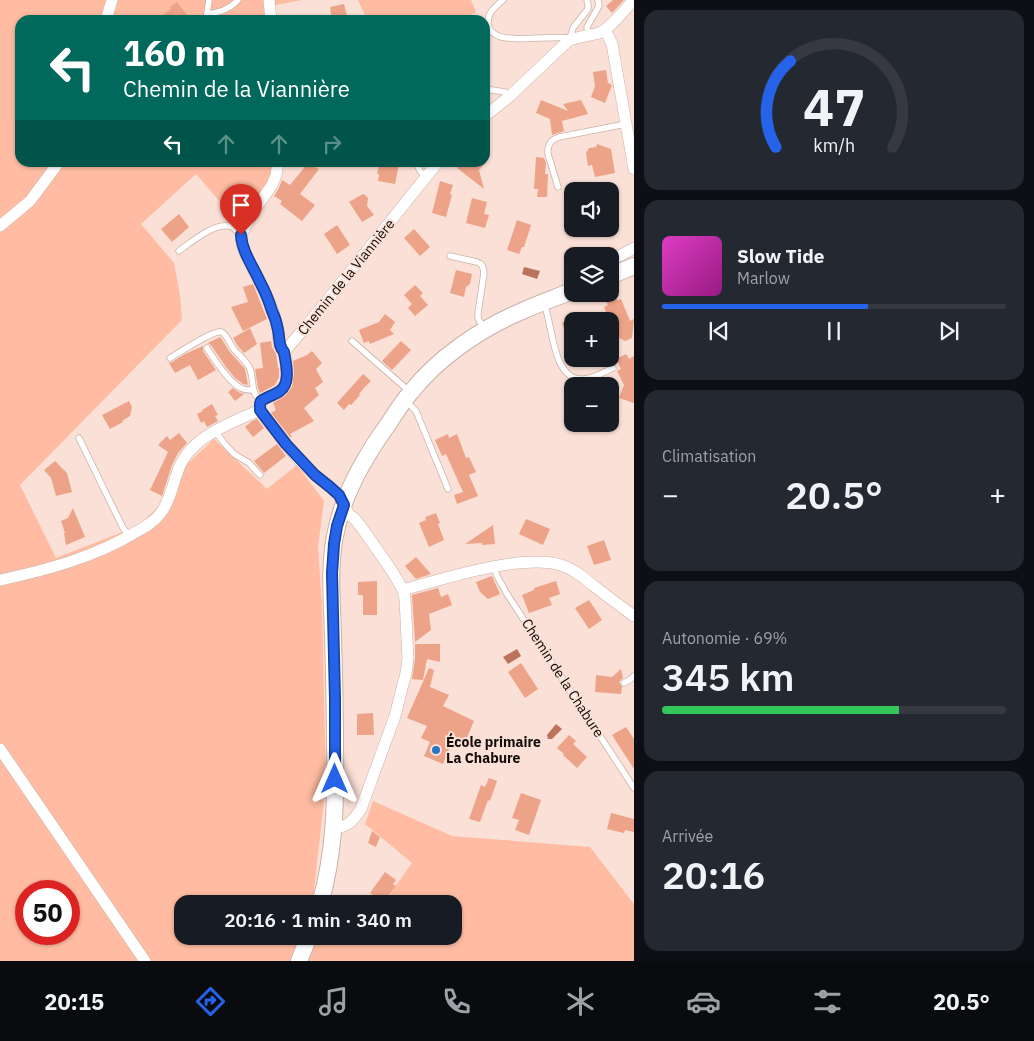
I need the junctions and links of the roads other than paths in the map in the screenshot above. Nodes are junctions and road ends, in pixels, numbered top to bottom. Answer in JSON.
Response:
{"nodes":[{"id":1,"x":112,"y":0,"type":"edge"},
{"id":2,"x":209,"y":0,"type":"edge"},
{"id":3,"x":238,"y":0,"type":"edge"},
{"id":4,"x":269,"y":0,"type":"edge"},
{"id":5,"x":503,"y":0,"type":"edge"},
{"id":6,"x":587,"y":0,"type":"edge"},
{"id":7,"x":598,"y":0,"type":"edge"},
{"id":8,"x":634,"y":0,"type":"edge"},
{"id":9,"x":108,"y":15,"type":"edge"},
{"id":10,"x":206,"y":15,"type":"edge"},
{"id":11,"x":211,"y":15,"type":"edge"},
{"id":12,"x":270,"y":15,"type":"edge"},
{"id":13,"x":489,"y":15,"type":"edge"},
{"id":14,"x":490,"y":28,"type":"edge"},
{"id":15,"x":605,"y":30,"type":"junction"},
{"id":16,"x":588,"y":35,"type":"junction"},
{"id":17,"x":571,"y":39,"type":"junction"},
{"id":18,"x":490,"y":90,"type":"edge"},
{"id":19,"x":510,"y":96,"type":"junction"},
{"id":20,"x":490,"y":112,"type":"edge"},
{"id":21,"x":626,"y":124,"type":"junction"},
{"id":22,"x":55,"y":167,"type":"edge"},
{"id":23,"x":277,"y":167,"type":"edge"},
{"id":24,"x":418,"y":167,"type":"edge"},
{"id":25,"x":434,"y":167,"type":"edge"},
{"id":26,"x":634,"y":169,"type":"edge"},
{"id":27,"x":426,"y":177,"type":"junction"},
{"id":28,"x":558,"y":187,"type":"dead end"},
{"id":29,"x":0,"y":226,"type":"edge"},
{"id":30,"x":241,"y":235,"type":"junction"},
{"id":31,"x":634,"y":248,"type":"edge"},
{"id":32,"x":178,"y":251,"type":"dead end"},
{"id":33,"x":450,"y":256,"type":"dead end"},
{"id":34,"x":619,"y":256,"type":"edge"},
{"id":35,"x":634,"y":266,"type":"edge"},
{"id":36,"x":619,"y":272,"type":"edge"},
{"id":37,"x":564,"y":294,"type":"edge"},
{"id":38,"x":543,"y":302,"type":"junction"},
{"id":39,"x":484,"y":330,"type":"junction"},
{"id":40,"x":352,"y":341,"type":"dead end"},
{"id":41,"x":207,"y":348,"type":"dead end"},
{"id":42,"x":284,"y":352,"type":"junction"},
{"id":43,"x":170,"y":358,"type":"dead end"},
{"id":44,"x":613,"y":368,"type":"dead end"},
{"id":45,"x":253,"y":390,"type":"junction"},
{"id":46,"x":408,"y":396,"type":"junction"},
{"id":47,"x":261,"y":405,"type":"junction"},
{"id":48,"x":215,"y":431,"type":"junction"},
{"id":49,"x":79,"y":438,"type":"dead end"},
{"id":50,"x":260,"y":475,"type":"dead end"},
{"id":51,"x":448,"y":489,"type":"dead end"},
{"id":52,"x":344,"y":505,"type":"junction"},
{"id":53,"x":130,"y":536,"type":"junction"},
{"id":54,"x":494,"y":567,"type":"junction"},
{"id":55,"x":0,"y":580,"type":"edge"},
{"id":56,"x":402,"y":590,"type":"junction"},
{"id":57,"x":634,"y":616,"type":"edge"},
{"id":58,"x":634,"y":676,"type":"edge"},
{"id":59,"x":624,"y":683,"type":"dead end"},
{"id":60,"x":0,"y":749,"type":"edge"},
{"id":61,"x":634,"y":788,"type":"edge"},
{"id":62,"x":333,"y":828,"type":"junction"},
{"id":63,"x":322,"y":895,"type":"edge"},
{"id":64,"x":305,"y":945,"type":"edge"},
{"id":65,"x":145,"y":961,"type":"edge"},
{"id":66,"x":299,"y":961,"type":"edge"}],
"edges":[{"from":1,"to":9,"type":"street"},
{"from":2,"to":10,"type":"lane"},
{"from":3,"to":11,"type":"lane"},
{"from":4,"to":12,"type":"street"},
{"from":5,"to":13,"type":"lane"},
{"from":6,"to":17,"type":"lane"},
{"from":7,"to":16,"type":"lane"},
{"from":8,"to":15,"type":"street"},
{"from":14,"to":17,"type":"lane"},
{"from":15,"to":16,"type":"street"},
{"from":15,"to":21,"type":"street"},
{"from":16,"to":17,"type":"street"},
{"from":17,"to":19,"type":"street"},
{"from":18,"to":19,"type":"lane"},
{"from":19,"to":20,"type":"street"},
{"from":21,"to":26,"type":"street"},
{"from":21,"to":28,"type":"lane"},
{"from":22,"to":29,"type":"street"},
{"from":23,"to":30,"type":"street"},
{"from":24,"to":27,"type":"lane"},
{"from":25,"to":27,"type":"street","name":"Chemin de la Viannière"},
{"from":27,"to":42,"type":"street","name":"Chemin de la Viannière"},
{"from":30,"to":32,"type":"lane"},
{"from":30,"to":42,"type":"street"},
{"from":31,"to":34,"type":"street"},
{"from":33,"to":39,"type":"lane"},
{"from":35,"to":36,"type":"main road"},
{"from":37,"to":38,"type":"main road"},
{"from":38,"to":39,"type":"main road"},
{"from":38,"to":44,"type":"lane"},
{"from":39,"to":46,"type":"main road"},
{"from":40,"to":46,"type":"lane"},
{"from":41,"to":45,"type":"lane"},
{"from":42,"to":47,"type":"street"},
{"from":43,"to":45,"type":"lane"},
{"from":45,"to":47,"type":"lane"},
{"from":46,"to":51,"type":"lane"},
{"from":46,"to":52,"type":"main road"},
{"from":47,"to":48,"type":"street"},
{"from":47,"to":52,"type":"street"},
{"from":48,"to":50,"type":"lane"},
{"from":48,"to":53,"type":"street"},
{"from":49,"to":53,"type":"lane"},
{"from":52,"to":56,"type":"street"},
{"from":52,"to":62,"type":"main road"},
{"from":53,"to":55,"type":"street"},
{"from":54,"to":56,"type":"street"},
{"from":54,"to":57,"type":"street"},
{"from":54,"to":61,"type":"lane","name":"Chemin de la Chabure"},
{"from":56,"to":62,"type":"street"},
{"from":58,"to":59,"type":"lane"},
{"from":60,"to":65,"type":"street"},
{"from":62,"to":63,"type":"main road"},
{"from":64,"to":66,"type":"main road"}]}
